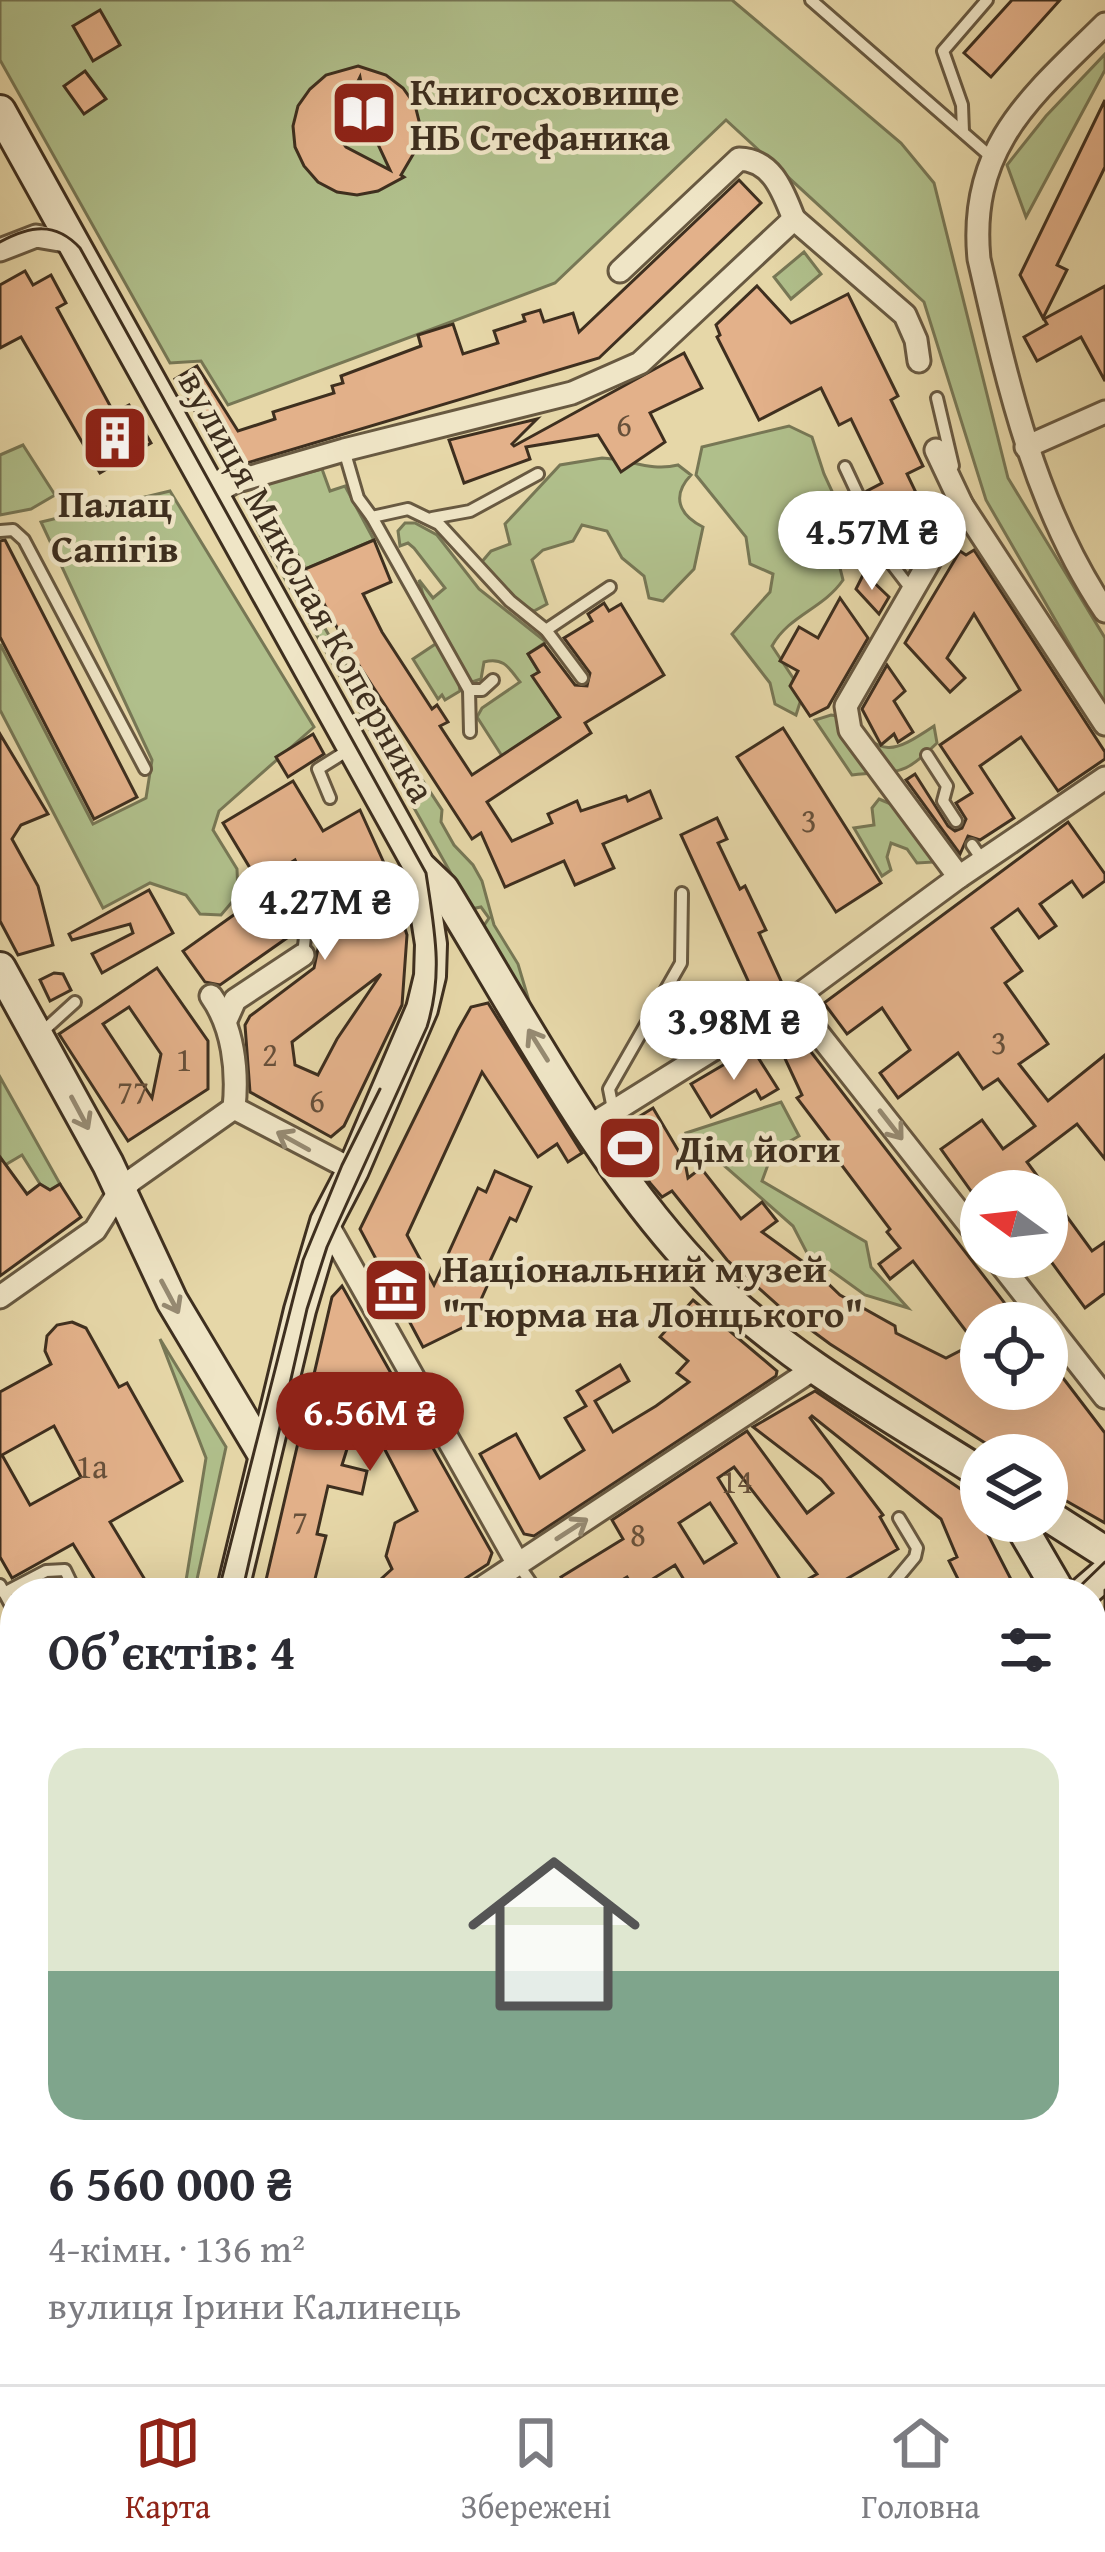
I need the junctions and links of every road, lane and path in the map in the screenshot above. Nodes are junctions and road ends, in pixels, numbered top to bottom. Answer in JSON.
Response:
{"nodes":[{"id":1,"x":812,"y":0,"type":"edge"},
{"id":2,"x":987,"y":0,"type":"edge"},
{"id":3,"x":1105,"y":24,"type":"edge"},
{"id":4,"x":0,"y":111,"type":"edge"},
{"id":5,"x":963,"y":132,"type":"junction"},
{"id":6,"x":990,"y":156,"type":"junction"},
{"id":7,"x":794,"y":219,"type":"junction"},
{"id":8,"x":71,"y":242,"type":"junction"},
{"id":9,"x":0,"y":250,"type":"edge"},
{"id":10,"x":620,"y":271,"type":"dead end"},
{"id":11,"x":919,"y":362,"type":"dead end"},
{"id":12,"x":937,"y":398,"type":"dead end"},
{"id":13,"x":1105,"y":412,"type":"edge"},
{"id":14,"x":1026,"y":447,"type":"junction"},
{"id":15,"x":344,"y":450,"type":"junction"},
{"id":16,"x":935,"y":450,"type":"dead end"},
{"id":17,"x":845,"y":467,"type":"dead end"},
{"id":18,"x":538,"y":474,"type":"dead end"},
{"id":19,"x":212,"y":495,"type":"junction"},
{"id":20,"x":962,"y":505,"type":"junction"},
{"id":21,"x":372,"y":517,"type":"junction"},
{"id":22,"x":430,"y":518,"type":"junction"},
{"id":23,"x":0,"y":530,"type":"edge"},
{"id":24,"x":610,"y":586,"type":"dead end"},
{"id":25,"x":911,"y":590,"type":"junction"},
{"id":26,"x":1105,"y":611,"type":"edge"},
{"id":27,"x":546,"y":630,"type":"junction"},
{"id":28,"x":583,"y":678,"type":"dead end"},
{"id":29,"x":494,"y":680,"type":"dead end"},
{"id":30,"x":469,"y":690,"type":"junction"},
{"id":31,"x":1105,"y":724,"type":"edge"},
{"id":32,"x":470,"y":732,"type":"dead end"},
{"id":33,"x":354,"y":746,"type":"junction"},
{"id":34,"x":927,"y":755,"type":"dead end"},
{"id":35,"x":145,"y":769,"type":"dead end"},
{"id":36,"x":1105,"y":778,"type":"edge"},
{"id":37,"x":330,"y":798,"type":"dead end"},
{"id":38,"x":956,"y":821,"type":"dead end"},
{"id":39,"x":419,"y":866,"type":"junction"},
{"id":40,"x":959,"y":877,"type":"junction"},
{"id":41,"x":682,"y":893,"type":"dead end"},
{"id":42,"x":302,"y":916,"type":"dead end"},
{"id":43,"x":302,"y":955,"type":"joint"},
{"id":44,"x":487,"y":963,"type":"junction"},
{"id":45,"x":0,"y":968,"type":"edge"},
{"id":46,"x":430,"y":976,"type":"junction"},
{"id":47,"x":211,"y":996,"type":"dead end"},
{"id":48,"x":8,"y":1000,"type":"edge"},
{"id":49,"x":792,"y":1000,"type":"junction"},
{"id":50,"x":75,"y":1002,"type":"dead end"},
{"id":51,"x":227,"y":1018,"type":"junction"},
{"id":52,"x":38,"y":1035,"type":"junction"},
{"id":53,"x":234,"y":1108,"type":"junction"},
{"id":54,"x":602,"y":1119,"type":"junction"},
{"id":55,"x":353,"y":1170,"type":"junction"},
{"id":56,"x":119,"y":1192,"type":"junction"},
{"id":57,"x":960,"y":1213,"type":"edge"},
{"id":58,"x":326,"y":1222,"type":"junction"},
{"id":59,"x":1012,"y":1278,"type":"edge"},
{"id":60,"x":0,"y":1298,"type":"edge"},
{"id":61,"x":1030,"y":1302,"type":"edge"},
{"id":62,"x":1068,"y":1348,"type":"edge"},
{"id":63,"x":815,"y":1368,"type":"junction"},
{"id":64,"x":1102,"y":1389,"type":"edge"},
{"id":65,"x":265,"y":1455,"type":"junction"},
{"id":66,"x":960,"y":1460,"type":"edge"},
{"id":67,"x":899,"y":1518,"type":"dead end"},
{"id":68,"x":1068,"y":1528,"type":"edge"},
{"id":69,"x":1030,"y":1542,"type":"edge"},
{"id":70,"x":1105,"y":1552,"type":"edge"},
{"id":71,"x":518,"y":1564,"type":"junction"},
{"id":72,"x":29,"y":1578,"type":"edge"},
{"id":73,"x":69,"y":1578,"type":"edge"},
{"id":74,"x":236,"y":1578,"type":"edge"},
{"id":75,"x":497,"y":1578,"type":"edge"},
{"id":76,"x":528,"y":1578,"type":"edge"},
{"id":77,"x":898,"y":1578,"type":"edge"},
{"id":78,"x":1051,"y":1578,"type":"edge"}],
"edges":[{"from":1,"to":5,"type":"lane"},
{"from":2,"to":5,"type":"lane"},
{"from":3,"to":6,"type":"street"},
{"from":4,"to":8,"type":"main road","name":"вулиця Миколая Коперника"},
{"from":5,"to":6,"type":"lane"},
{"from":6,"to":14,"type":"street"},
{"from":7,"to":10,"type":"street"},
{"from":7,"to":11,"type":"street"},
{"from":7,"to":15,"type":"street"},
{"from":8,"to":9,"type":"street"},
{"from":8,"to":19,"type":"main road","name":"вулиця Миколая Коперника"},
{"from":12,"to":20,"type":"lane"},
{"from":13,"to":14,"type":"street"},
{"from":14,"to":26,"type":"street"},
{"from":15,"to":19,"type":"street"},
{"from":15,"to":21,"type":"lane"},
{"from":16,"to":20,"type":"street"},
{"from":17,"to":25,"type":"lane"},
{"from":18,"to":22,"type":"lane"},
{"from":19,"to":33,"type":"main road","name":"вулиця Миколая Коперника"},
{"from":20,"to":25,"type":"street"},
{"from":20,"to":31,"type":"street"},
{"from":21,"to":22,"type":"lane"},
{"from":21,"to":30,"type":"lane"},
{"from":22,"to":27,"type":"lane"},
{"from":23,"to":35,"type":"lane"},
{"from":24,"to":27,"type":"lane"},
{"from":25,"to":40,"type":"street"},
{"from":27,"to":28,"type":"lane"},
{"from":29,"to":30,"type":"lane"},
{"from":30,"to":32,"type":"lane"},
{"from":33,"to":37,"type":"lane"},
{"from":33,"to":39,"type":"main road","name":"вулиця Миколая Коперника"},
{"from":34,"to":38,"type":"lane"},
{"from":36,"to":40,"type":"street"},
{"from":39,"to":44,"type":"main road","name":"вулиця Миколая Коперника"},
{"from":39,"to":46,"type":"main road"},
{"from":40,"to":49,"type":"street"},
{"from":41,"to":54,"type":"lane"},
{"from":42,"to":43,"type":"lane"},
{"from":43,"to":51,"type":"street"},
{"from":44,"to":46,"type":"main road"},
{"from":54,"to":44,"type":"main road","name":"вулиця Миколая Коперника","one_way":true},
{"from":45,"to":48,"type":"main road"},
{"from":46,"to":55,"type":"main road"},
{"from":47,"to":51,"type":"street"},
{"from":48,"to":52,"type":"main road"},
{"from":49,"to":54,"type":"street"},
{"from":49,"to":57,"type":"street","one_way":true},
{"from":50,"to":52,"type":"lane"},
{"from":51,"to":53,"type":"street"},
{"from":52,"to":56,"type":"main road","one_way":true},
{"from":55,"to":53,"type":"street","one_way":true},
{"from":53,"to":56,"type":"street"},
{"from":54,"to":63,"type":"main road","name":"вулиця Миколая Коперника"},
{"from":55,"to":58,"type":"main road"},
{"from":56,"to":60,"type":"street"},
{"from":56,"to":65,"type":"main road","one_way":true},
{"from":58,"to":65,"type":"main road"},
{"from":58,"to":71,"type":"street"},
{"from":59,"to":61,"type":"street"},
{"from":62,"to":64,"type":"street"},
{"from":63,"to":66,"type":"main road","name":"вулиця Миколая Коперника"},
{"from":71,"to":63,"type":"street","one_way":true},
{"from":65,"to":74,"type":"main road"},
{"from":67,"to":77,"type":"lane"},
{"from":68,"to":70,"type":"main road"},
{"from":69,"to":78,"type":"main road"},
{"from":71,"to":75,"type":"street"},
{"from":71,"to":76,"type":"lane"},
{"from":72,"to":73,"type":"lane"}]}
